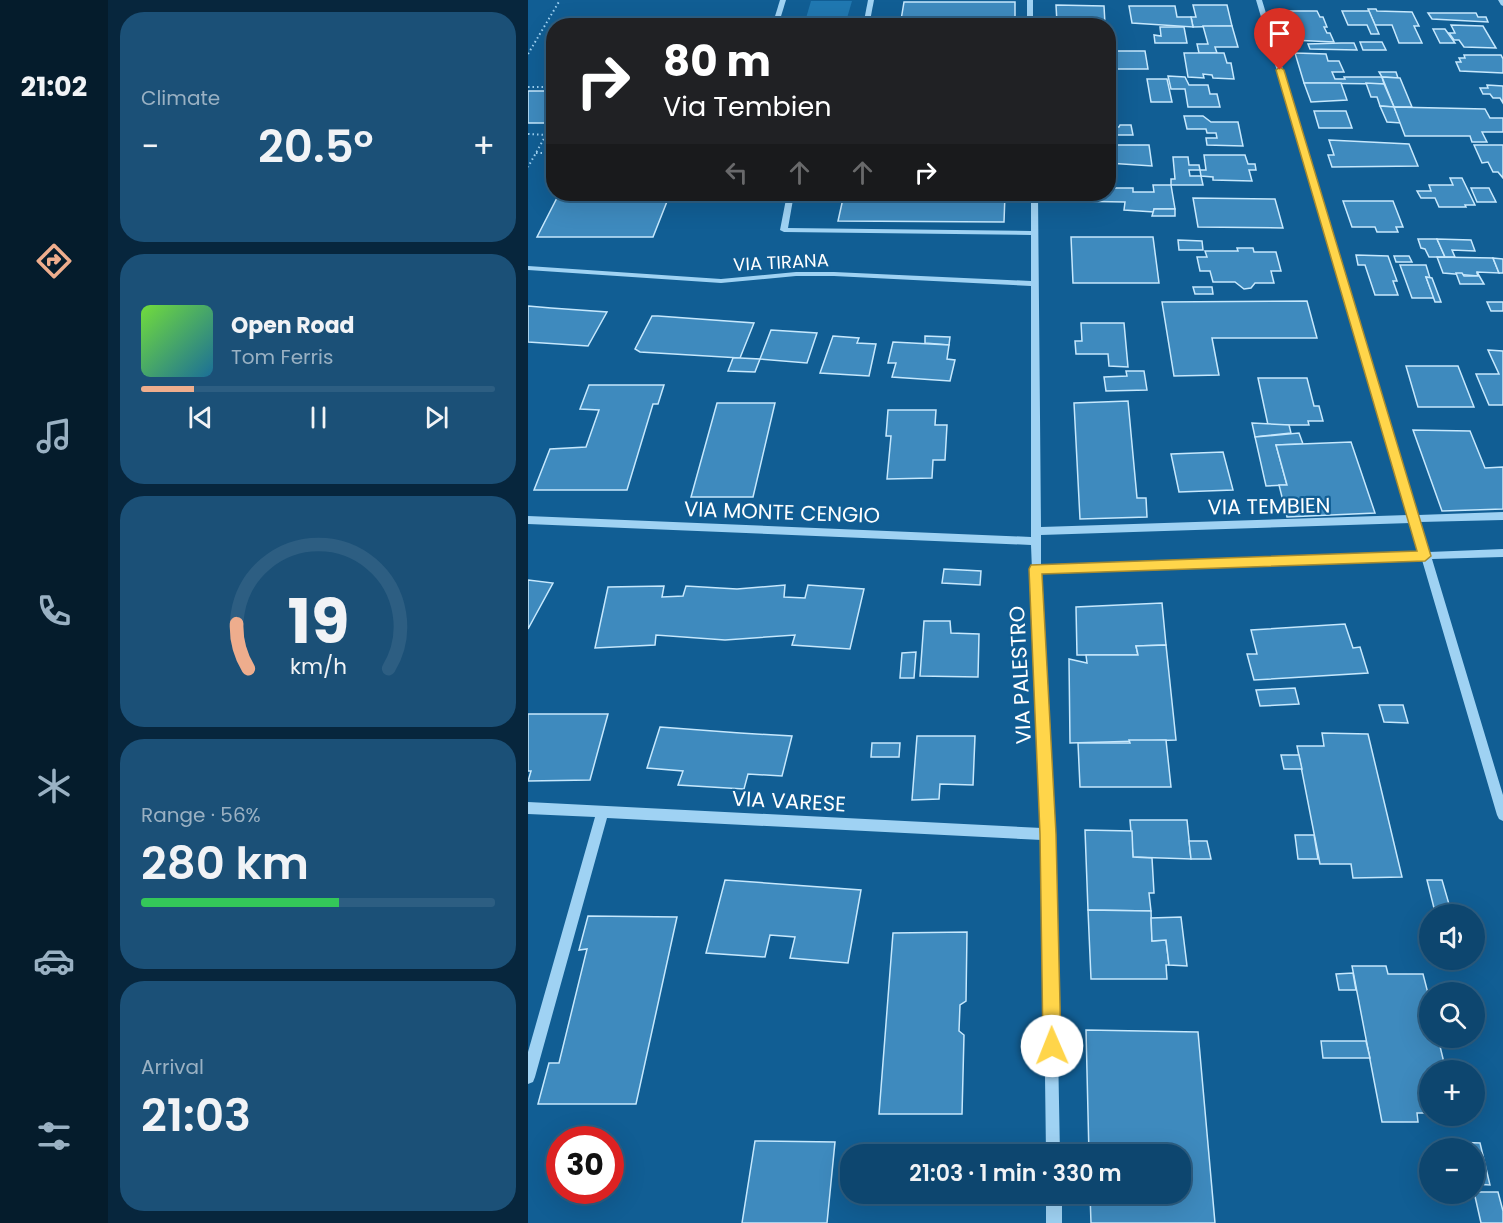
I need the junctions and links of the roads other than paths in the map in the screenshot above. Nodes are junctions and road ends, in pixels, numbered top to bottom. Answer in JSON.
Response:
{"nodes":[{"id":1,"x":783,"y":0,"type":"edge"},
{"id":2,"x":872,"y":0,"type":"edge"},
{"id":3,"x":1030,"y":0,"type":"edge"},
{"id":4,"x":1259,"y":0,"type":"edge"},
{"id":5,"x":777,"y":18,"type":"edge"},
{"id":6,"x":868,"y":18,"type":"edge"},
{"id":7,"x":1030,"y":18,"type":"edge"},
{"id":8,"x":790,"y":201,"type":"edge"},
{"id":9,"x":1035,"y":201,"type":"edge"},
{"id":10,"x":1035,"y":232,"type":"junction"},
{"id":11,"x":528,"y":268,"type":"edge"},
{"id":12,"x":1036,"y":284,"type":"junction"},
{"id":13,"x":1503,"y":516,"type":"edge"},
{"id":14,"x":528,"y":520,"type":"edge"},
{"id":15,"x":1413,"y":520,"type":"junction"},
{"id":16,"x":1035,"y":536,"type":"junction"},
{"id":17,"x":1503,"y":553,"type":"edge"},
{"id":18,"x":1425,"y":556,"type":"junction"},
{"id":19,"x":1036,"y":569,"type":"junction"},
{"id":20,"x":528,"y":808,"type":"edge"},
{"id":21,"x":603,"y":811,"type":"junction"},
{"id":22,"x":1503,"y":815,"type":"edge"},
{"id":23,"x":1048,"y":834,"type":"junction"},
{"id":24,"x":528,"y":1077,"type":"edge"},
{"id":25,"x":1053,"y":1144,"type":"edge"},
{"id":26,"x":1054,"y":1204,"type":"edge"},
{"id":27,"x":1054,"y":1223,"type":"edge"}],
"edges":[{"from":1,"to":5,"type":"street"},
{"from":2,"to":6,"type":"street"},
{"from":3,"to":7,"type":"street"},
{"from":4,"to":15,"type":"street"},
{"from":8,"to":10,"type":"street"},
{"from":9,"to":10,"type":"street","name":"VIA PALESTRO"},
{"from":10,"to":12,"type":"street","name":"VIA PALESTRO"},
{"from":11,"to":12,"type":"street","name":"VIA TIRANA"},
{"from":12,"to":16,"type":"street","name":"VIA PALESTRO"},
{"from":13,"to":15,"type":"street","name":"VIA TEMBIEN"},
{"from":14,"to":16,"type":"street","name":"VIA MONTE CENGIO"},
{"from":15,"to":16,"type":"street","name":"VIA TEMBIEN"},
{"from":15,"to":18,"type":"street"},
{"from":16,"to":19,"type":"street","name":"VIA PALESTRO"},
{"from":17,"to":18,"type":"street"},
{"from":18,"to":19,"type":"street"},
{"from":18,"to":22,"type":"street"},
{"from":19,"to":23,"type":"street","name":"VIA PALESTRO"},
{"from":20,"to":21,"type":"street","name":"VIA VARESE"},
{"from":21,"to":23,"type":"street","name":"VIA VARESE"},
{"from":21,"to":24,"type":"street"},
{"from":23,"to":25,"type":"street","name":"VIA PALESTRO"},
{"from":26,"to":27,"type":"street"}]}
